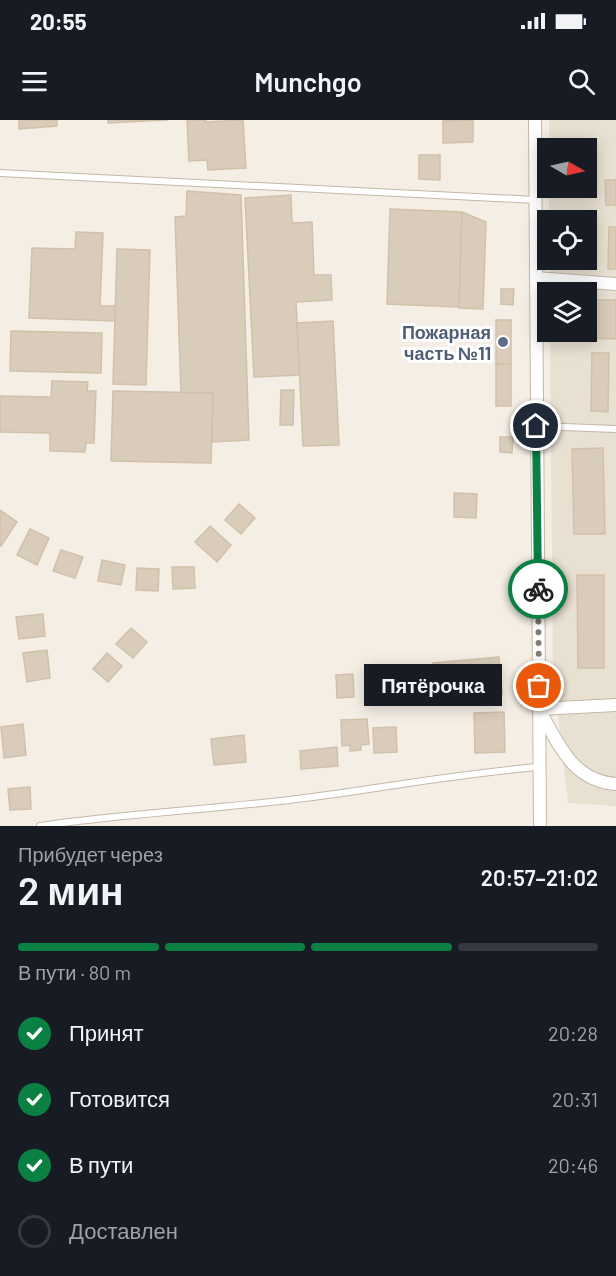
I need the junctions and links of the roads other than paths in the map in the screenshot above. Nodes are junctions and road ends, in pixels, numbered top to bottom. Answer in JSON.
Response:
{"nodes":[{"id":1,"x":535,"y":120,"type":"edge"},
{"id":2,"x":0,"y":173,"type":"edge"},
{"id":3,"x":536,"y":200,"type":"junction"},
{"id":4,"x":536,"y":278,"type":"junction"},
{"id":5,"x":616,"y":284,"type":"edge"},
{"id":6,"x":536,"y":426,"type":"junction"},
{"id":7,"x":616,"y":429,"type":"edge"},
{"id":8,"x":616,"y":705,"type":"edge"},
{"id":9,"x":539,"y":709,"type":"junction"},
{"id":10,"x":540,"y":767,"type":"junction"},
{"id":11,"x":616,"y":784,"type":"edge"},
{"id":12,"x":40,"y":826,"type":"edge"},
{"id":13,"x":540,"y":826,"type":"edge"}],
"edges":[{"from":1,"to":3,"type":"street"},
{"from":2,"to":3,"type":"lane"},
{"from":3,"to":4,"type":"street"},
{"from":4,"to":5,"type":"street"},
{"from":4,"to":6,"type":"street"},
{"from":6,"to":7,"type":"lane"},
{"from":6,"to":9,"type":"street"},
{"from":8,"to":9,"type":"street"},
{"from":9,"to":10,"type":"street"},
{"from":9,"to":11,"type":"street"},
{"from":10,"to":12,"type":"lane"},
{"from":10,"to":13,"type":"street"}]}
